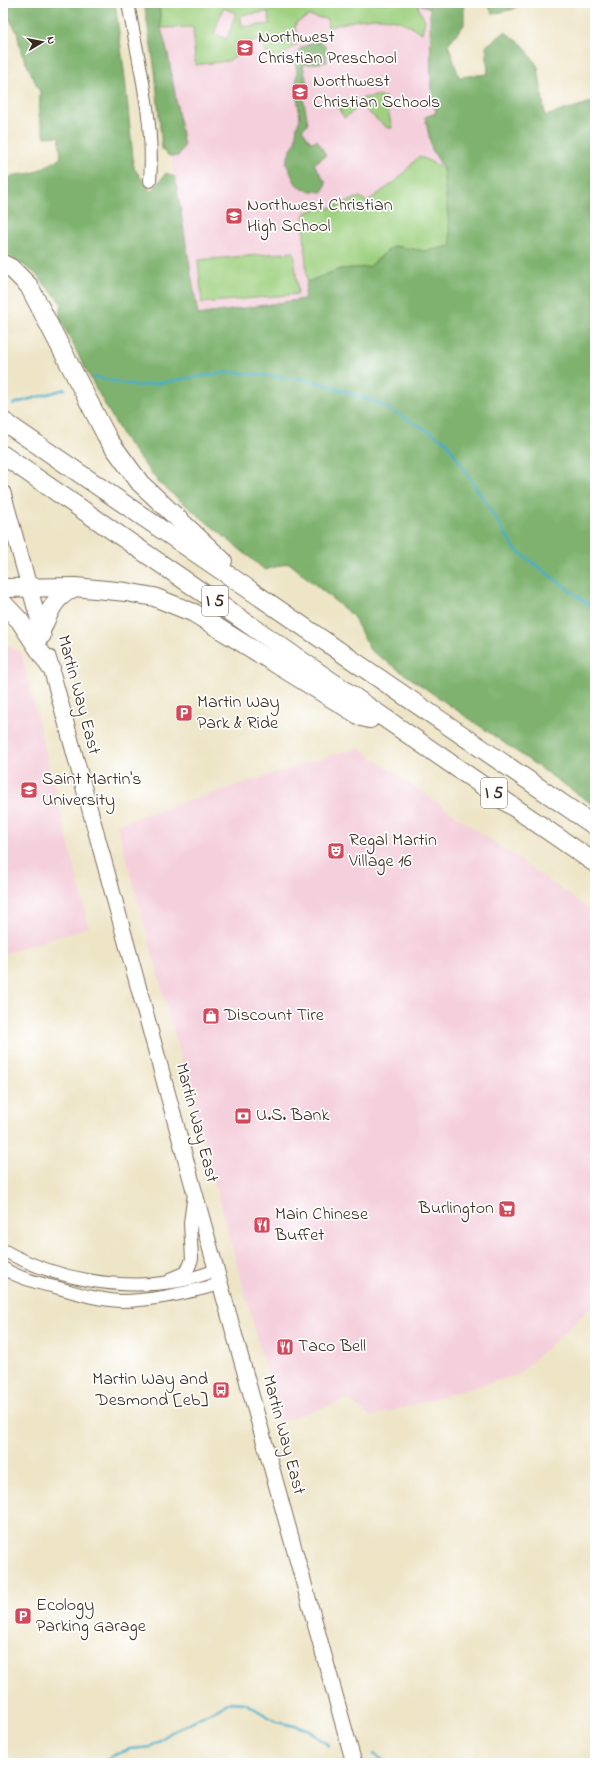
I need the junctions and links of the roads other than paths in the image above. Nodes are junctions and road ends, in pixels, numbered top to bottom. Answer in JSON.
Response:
{"nodes":[{"id":1,"x":128,"y":3,"type":"edge"},
{"id":2,"x":150,"y":181,"type":"dead end"},
{"id":3,"x":3,"y":264,"type":"edge"},
{"id":4,"x":3,"y":421,"type":"edge"},
{"id":5,"x":3,"y":455,"type":"edge"},
{"id":6,"x":3,"y":493,"type":"edge"},
{"id":7,"x":29,"y":587,"type":"junction"},
{"id":8,"x":75,"y":587,"type":"junction"},
{"id":9,"x":3,"y":588,"type":"edge"},
{"id":10,"x":268,"y":602,"type":"junction"},
{"id":11,"x":3,"y":603,"type":"edge"},
{"id":12,"x":41,"y":631,"type":"junction"},
{"id":13,"x":51,"y":668,"type":"junction"},
{"id":14,"x":392,"y":724,"type":"junction"},
{"id":15,"x":595,"y":826,"type":"edge"},
{"id":16,"x":595,"y":863,"type":"edge"},
{"id":17,"x":194,"y":1190,"type":"junction"},
{"id":18,"x":3,"y":1250,"type":"edge"},
{"id":19,"x":3,"y":1268,"type":"edge"},
{"id":20,"x":219,"y":1277,"type":"junction"},
{"id":21,"x":161,"y":1283,"type":"junction"},
{"id":22,"x":354,"y":1763,"type":"edge"}],
"edges":[{"from":1,"to":2,"type":"street"},
{"from":3,"to":10,"type":"highway"},
{"from":4,"to":10,"type":"highway","number":"I 5"},
{"from":5,"to":14,"type":"highway","number":"I 5"},
{"from":6,"to":7,"type":"main road","name":"Martin Way East"},
{"from":7,"to":8,"type":"highway"},
{"from":7,"to":9,"type":"highway"},
{"from":7,"to":12,"type":"main road","name":"Martin Way East"},
{"from":8,"to":12,"type":"highway"},
{"from":8,"to":14,"type":"highway"},
{"from":10,"to":15,"type":"highway","number":"I 5"},
{"from":11,"to":13,"type":"highway"},
{"from":12,"to":13,"type":"main road","name":"Martin Way East"},
{"from":13,"to":17,"type":"main road","name":"Martin Way East"},
{"from":14,"to":16,"type":"highway","number":"I 5"},
{"from":17,"to":20,"type":"main road","name":"Martin Way East"},
{"from":17,"to":21,"type":"street"},
{"from":18,"to":21,"type":"street"},
{"from":19,"to":20,"type":"street"},
{"from":20,"to":21,"type":"street"},
{"from":20,"to":22,"type":"main road","name":"Martin Way East"}]}
